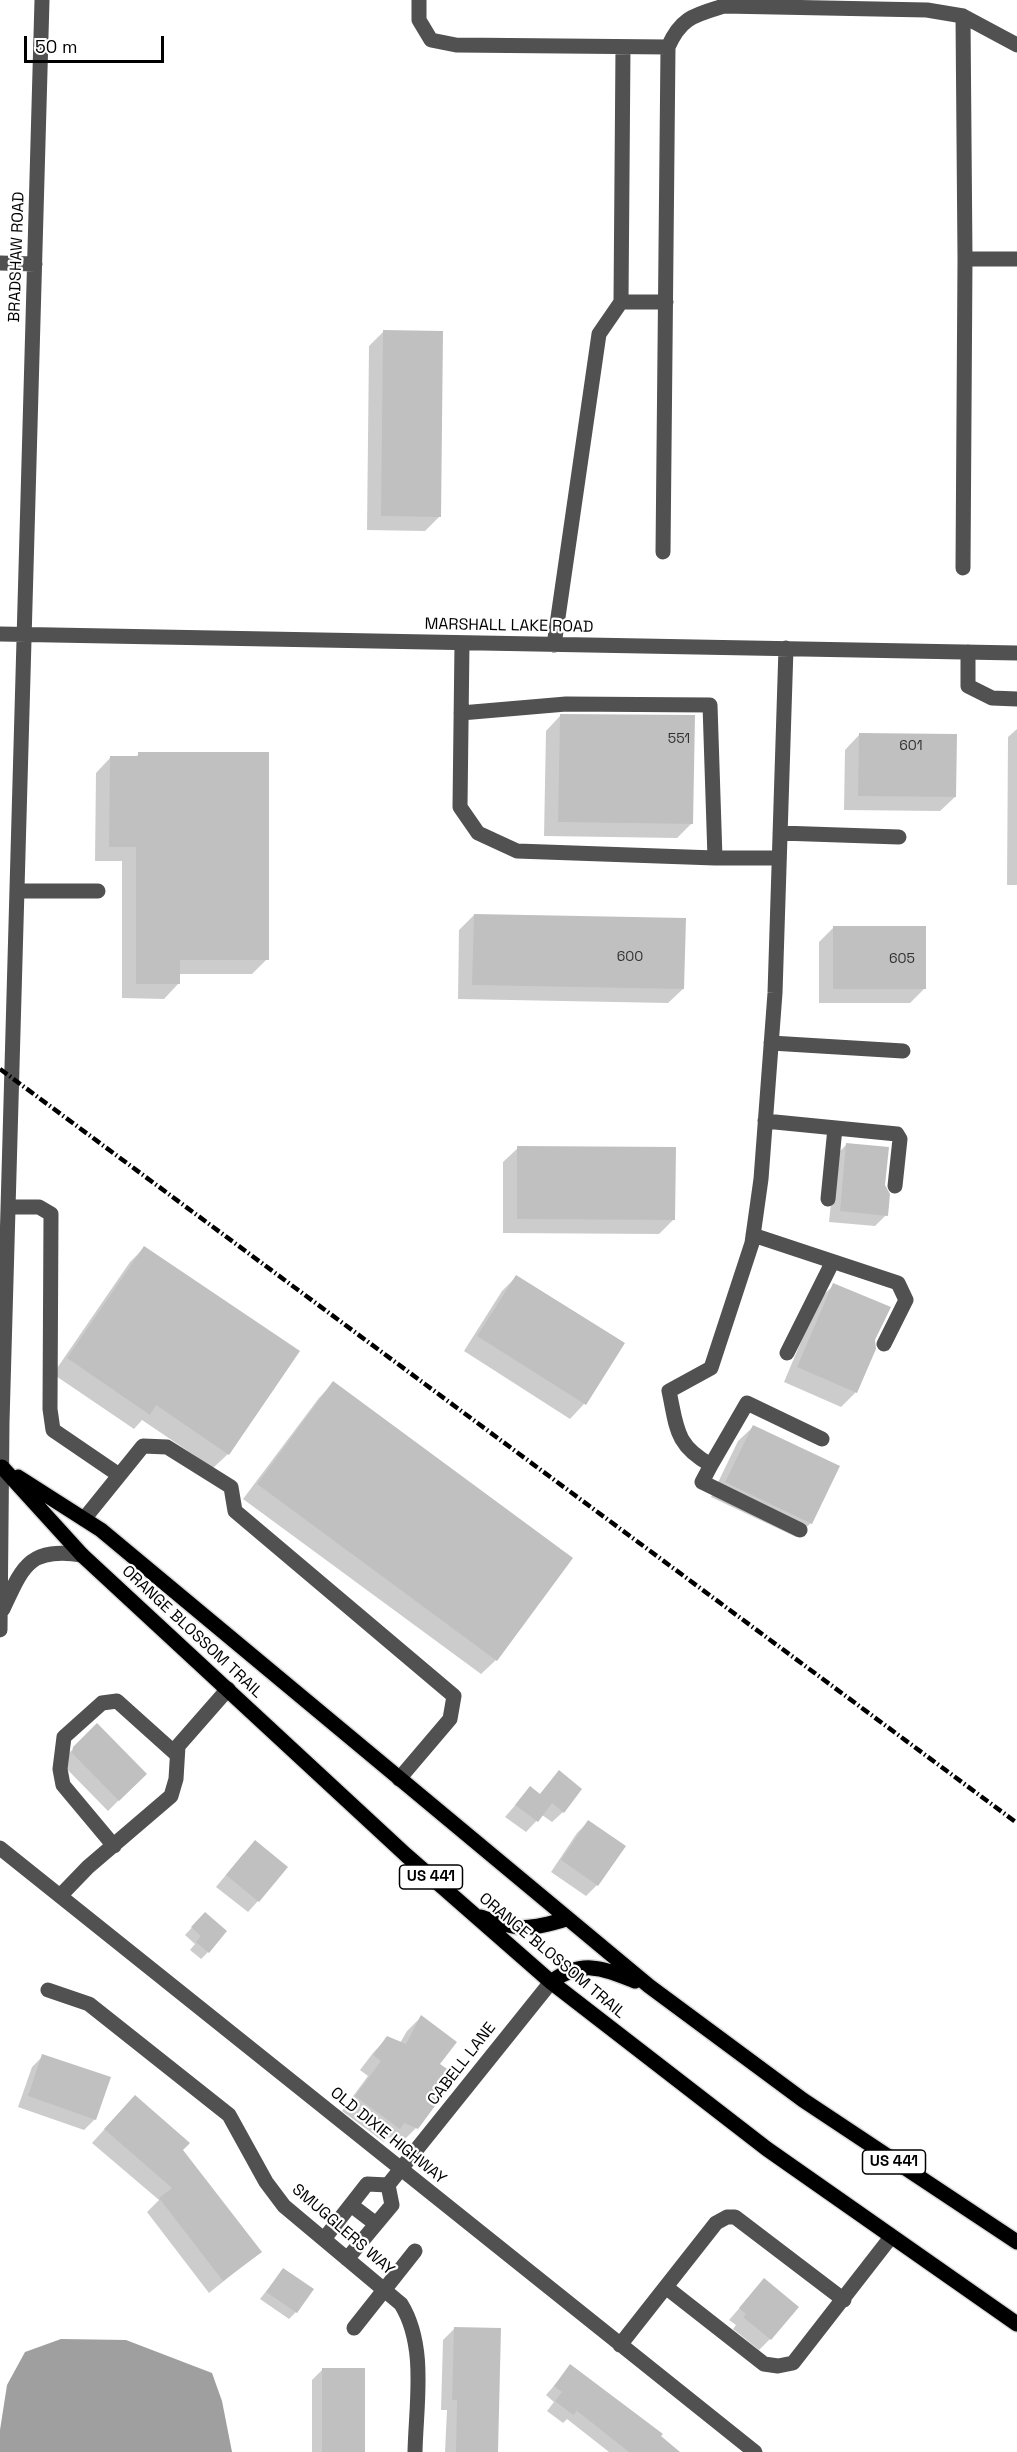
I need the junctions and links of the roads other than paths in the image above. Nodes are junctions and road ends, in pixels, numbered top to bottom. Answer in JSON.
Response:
{"nodes":[{"id":1,"x":42,"y":0,"type":"edge"},
{"id":2,"x":420,"y":0,"type":"edge"},
{"id":3,"x":724,"y":3,"type":"edge"},
{"id":4,"x":963,"y":16,"type":"junction"},
{"id":5,"x":1017,"y":45,"type":"edge"},
{"id":6,"x":623,"y":47,"type":"junction"},
{"id":7,"x":668,"y":47,"type":"junction"},
{"id":8,"x":965,"y":259,"type":"junction"},
{"id":9,"x":1017,"y":260,"type":"edge"},
{"id":10,"x":0,"y":263,"type":"edge"},
{"id":11,"x":35,"y":264,"type":"junction"},
{"id":12,"x":621,"y":302,"type":"junction"},
{"id":13,"x":666,"y":302,"type":"junction"},
{"id":14,"x":663,"y":552,"type":"dead end"},
{"id":15,"x":963,"y":568,"type":"dead end"},
{"id":16,"x":0,"y":634,"type":"edge"},
{"id":17,"x":24,"y":635,"type":"junction"},
{"id":18,"x":462,"y":643,"type":"junction"},
{"id":19,"x":554,"y":645,"type":"junction"},
{"id":20,"x":786,"y":648,"type":"junction"},
{"id":21,"x":968,"y":652,"type":"junction"},
{"id":22,"x":1017,"y":653,"type":"edge"},
{"id":23,"x":1017,"y":699,"type":"edge"},
{"id":24,"x":461,"y":712,"type":"junction"},
{"id":25,"x":780,"y":833,"type":"junction"},
{"id":26,"x":899,"y":837,"type":"dead end"},
{"id":27,"x":715,"y":858,"type":"junction"},
{"id":28,"x":779,"y":858,"type":"junction"},
{"id":29,"x":17,"y":891,"type":"junction"},
{"id":30,"x":98,"y":891,"type":"dead end"},
{"id":31,"x":771,"y":1043,"type":"junction"},
{"id":32,"x":903,"y":1051,"type":"dead end"},
{"id":33,"x":765,"y":1121,"type":"junction"},
{"id":34,"x":5,"y":1125,"type":"edge"},
{"id":35,"x":835,"y":1128,"type":"junction"},
{"id":36,"x":895,"y":1186,"type":"dead end"},
{"id":37,"x":828,"y":1199,"type":"dead end"},
{"id":38,"x":8,"y":1207,"type":"junction"},
{"id":39,"x":753,"y":1235,"type":"junction"},
{"id":40,"x":832,"y":1263,"type":"junction"},
{"id":41,"x":2,"y":1341,"type":"edge"},
{"id":42,"x":884,"y":1344,"type":"dead end"},
{"id":43,"x":787,"y":1353,"type":"dead end"},
{"id":44,"x":822,"y":1439,"type":"dead end"},
{"id":45,"x":711,"y":1465,"type":"junction"},
{"id":46,"x":1,"y":1466,"type":"edge"},
{"id":47,"x":119,"y":1474,"type":"junction"},
{"id":48,"x":84,"y":1519,"type":"junction"},
{"id":49,"x":800,"y":1530,"type":"dead end"},
{"id":50,"x":82,"y":1555,"type":"junction"},
{"id":51,"x":0,"y":1615,"type":"edge"},
{"id":52,"x":0,"y":1630,"type":"edge"},
{"id":53,"x":228,"y":1689,"type":"junction"},
{"id":54,"x":176,"y":1754,"type":"junction"},
{"id":55,"x":399,"y":1779,"type":"junction"},
{"id":56,"x":114,"y":1846,"type":"junction"},
{"id":57,"x":0,"y":1848,"type":"edge"},
{"id":58,"x":60,"y":1896,"type":"junction"},
{"id":59,"x":473,"y":1914,"type":"junction"},
{"id":60,"x":566,"y":1919,"type":"junction"},
{"id":61,"x":551,"y":1982,"type":"junction"},
{"id":62,"x":649,"y":1986,"type":"junction"},
{"id":63,"x":48,"y":1990,"type":"dead end"},
{"id":64,"x":401,"y":2170,"type":"junction"},
{"id":65,"x":388,"y":2185,"type":"junction"},
{"id":66,"x":351,"y":2205,"type":"junction"},
{"id":67,"x":376,"y":2224,"type":"junction"},
{"id":68,"x":891,"y":2237,"type":"junction"},
{"id":69,"x":324,"y":2239,"type":"junction"},
{"id":70,"x":1017,"y":2242,"type":"edge"},
{"id":71,"x":415,"y":2251,"type":"dead end"},
{"id":72,"x":347,"y":2259,"type":"junction"},
{"id":73,"x":667,"y":2288,"type":"junction"},
{"id":74,"x":384,"y":2290,"type":"junction"},
{"id":75,"x":844,"y":2300,"type":"junction"},
{"id":76,"x":1017,"y":2324,"type":"edge"},
{"id":77,"x":354,"y":2328,"type":"dead end"},
{"id":78,"x":620,"y":2345,"type":"junction"},
{"id":79,"x":415,"y":2452,"type":"edge"},
{"id":80,"x":754,"y":2452,"type":"edge"}],
"edges":[{"from":1,"to":11,"type":"street","name":"BRADSHAW ROAD"},
{"from":2,"to":6,"type":"street"},
{"from":3,"to":4,"type":"street"},
{"from":3,"to":7,"type":"street"},
{"from":4,"to":5,"type":"street"},
{"from":4,"to":8,"type":"street"},
{"from":6,"to":7,"type":"street"},
{"from":6,"to":12,"type":"street"},
{"from":7,"to":13,"type":"street"},
{"from":8,"to":9,"type":"street"},
{"from":8,"to":15,"type":"street"},
{"from":10,"to":11,"type":"street"},
{"from":11,"to":17,"type":"street","name":"BRADSHAW ROAD"},
{"from":12,"to":13,"type":"street"},
{"from":12,"to":19,"type":"street"},
{"from":13,"to":14,"type":"street"},
{"from":16,"to":17,"type":"street","name":"MARSHALL LAKE ROAD"},
{"from":17,"to":18,"type":"street","name":"MARSHALL LAKE ROAD"},
{"from":17,"to":29,"type":"street","name":"BRADSHAW ROAD"},
{"from":18,"to":19,"type":"street","name":"MARSHALL LAKE ROAD"},
{"from":18,"to":24,"type":"street"},
{"from":19,"to":20,"type":"street","name":"MARSHALL LAKE ROAD"},
{"from":20,"to":21,"type":"street","name":"MARSHALL LAKE ROAD"},
{"from":20,"to":25,"type":"street"},
{"from":21,"to":22,"type":"street","name":"MARSHALL LAKE ROAD"},
{"from":21,"to":23,"type":"street"},
{"from":24,"to":27,"type":"street"},
{"from":24,"to":27,"type":"street"},
{"from":25,"to":26,"type":"street"},
{"from":25,"to":28,"type":"street"},
{"from":27,"to":28,"type":"street"},
{"from":28,"to":31,"type":"street"},
{"from":29,"to":30,"type":"street"},
{"from":29,"to":34,"type":"street","name":"BRADSHAW ROAD"},
{"from":31,"to":32,"type":"street"},
{"from":31,"to":33,"type":"street"},
{"from":33,"to":35,"type":"street"},
{"from":33,"to":39,"type":"street"},
{"from":34,"to":38,"type":"street","name":"BRADSHAW ROAD"},
{"from":35,"to":36,"type":"street"},
{"from":35,"to":37,"type":"street"},
{"from":38,"to":41,"type":"street","name":"BRADSHAW ROAD"},
{"from":38,"to":47,"type":"street"},
{"from":39,"to":40,"type":"street"},
{"from":39,"to":45,"type":"street"},
{"from":40,"to":42,"type":"street"},
{"from":40,"to":43,"type":"street"},
{"from":41,"to":46,"type":"street","name":"BRADSHAW ROAD"},
{"from":44,"to":45,"type":"street"},
{"from":45,"to":49,"type":"street"},
{"from":46,"to":48,"type":"main road","name":"ORANGE BLOSSOM TRAIL","number":"US 441"},
{"from":46,"to":50,"type":"main road","name":"ORANGE BLOSSOM TRAIL","number":"US 441"},
{"from":46,"to":51,"type":"street","name":"BRADSHAW ROAD"},
{"from":47,"to":48,"type":"street"},
{"from":47,"to":55,"type":"street"},
{"from":48,"to":55,"type":"main road","name":"ORANGE BLOSSOM TRAIL","number":"US 441"},
{"from":50,"to":51,"type":"street"},
{"from":50,"to":53,"type":"main road","name":"ORANGE BLOSSOM TRAIL","number":"US 441"},
{"from":51,"to":52,"type":"street","name":"BRADSHAW ROAD"},
{"from":53,"to":54,"type":"street"},
{"from":53,"to":59,"type":"main road","name":"ORANGE BLOSSOM TRAIL","number":"US 441"},
{"from":54,"to":56,"type":"street"},
{"from":54,"to":56,"type":"street"},
{"from":55,"to":60,"type":"main road","name":"ORANGE BLOSSOM TRAIL","number":"US 441"},
{"from":56,"to":58,"type":"street"},
{"from":57,"to":58,"type":"street","name":"OLD DIXIE HIGHWAY"},
{"from":58,"to":64,"type":"street","name":"OLD DIXIE HIGHWAY"},
{"from":59,"to":60,"type":"main road"},
{"from":59,"to":61,"type":"main road","name":"ORANGE BLOSSOM TRAIL","number":"US 441"},
{"from":60,"to":62,"type":"main road","name":"ORANGE BLOSSOM TRAIL","number":"US 441"},
{"from":61,"to":62,"type":"main road"},
{"from":61,"to":64,"type":"street","name":"CABELL LANE"},
{"from":61,"to":68,"type":"main road","name":"ORANGE BLOSSOM TRAIL","number":"US 441"},
{"from":62,"to":70,"type":"main road","name":"ORANGE BLOSSOM TRAIL","number":"US 441"},
{"from":63,"to":69,"type":"street","name":"SMUGGLERS WAY"},
{"from":64,"to":65,"type":"street","name":"CABELL LANE"},
{"from":64,"to":78,"type":"street","name":"OLD DIXIE HIGHWAY"},
{"from":65,"to":66,"type":"street"},
{"from":65,"to":67,"type":"street"},
{"from":66,"to":67,"type":"street"},
{"from":66,"to":69,"type":"street"},
{"from":67,"to":72,"type":"street"},
{"from":68,"to":75,"type":"street"},
{"from":68,"to":76,"type":"main road","name":"ORANGE BLOSSOM TRAIL","number":"US 441"},
{"from":69,"to":72,"type":"street","name":"SMUGGLERS WAY"},
{"from":71,"to":74,"type":"street"},
{"from":72,"to":74,"type":"street","name":"SMUGGLERS WAY"},
{"from":73,"to":75,"type":"street"},
{"from":73,"to":75,"type":"street"},
{"from":73,"to":78,"type":"street"},
{"from":74,"to":77,"type":"street"},
{"from":74,"to":79,"type":"street","name":"SMUGGLERS WAY"},
{"from":78,"to":80,"type":"street","name":"OLD DIXIE HIGHWAY"}]}
